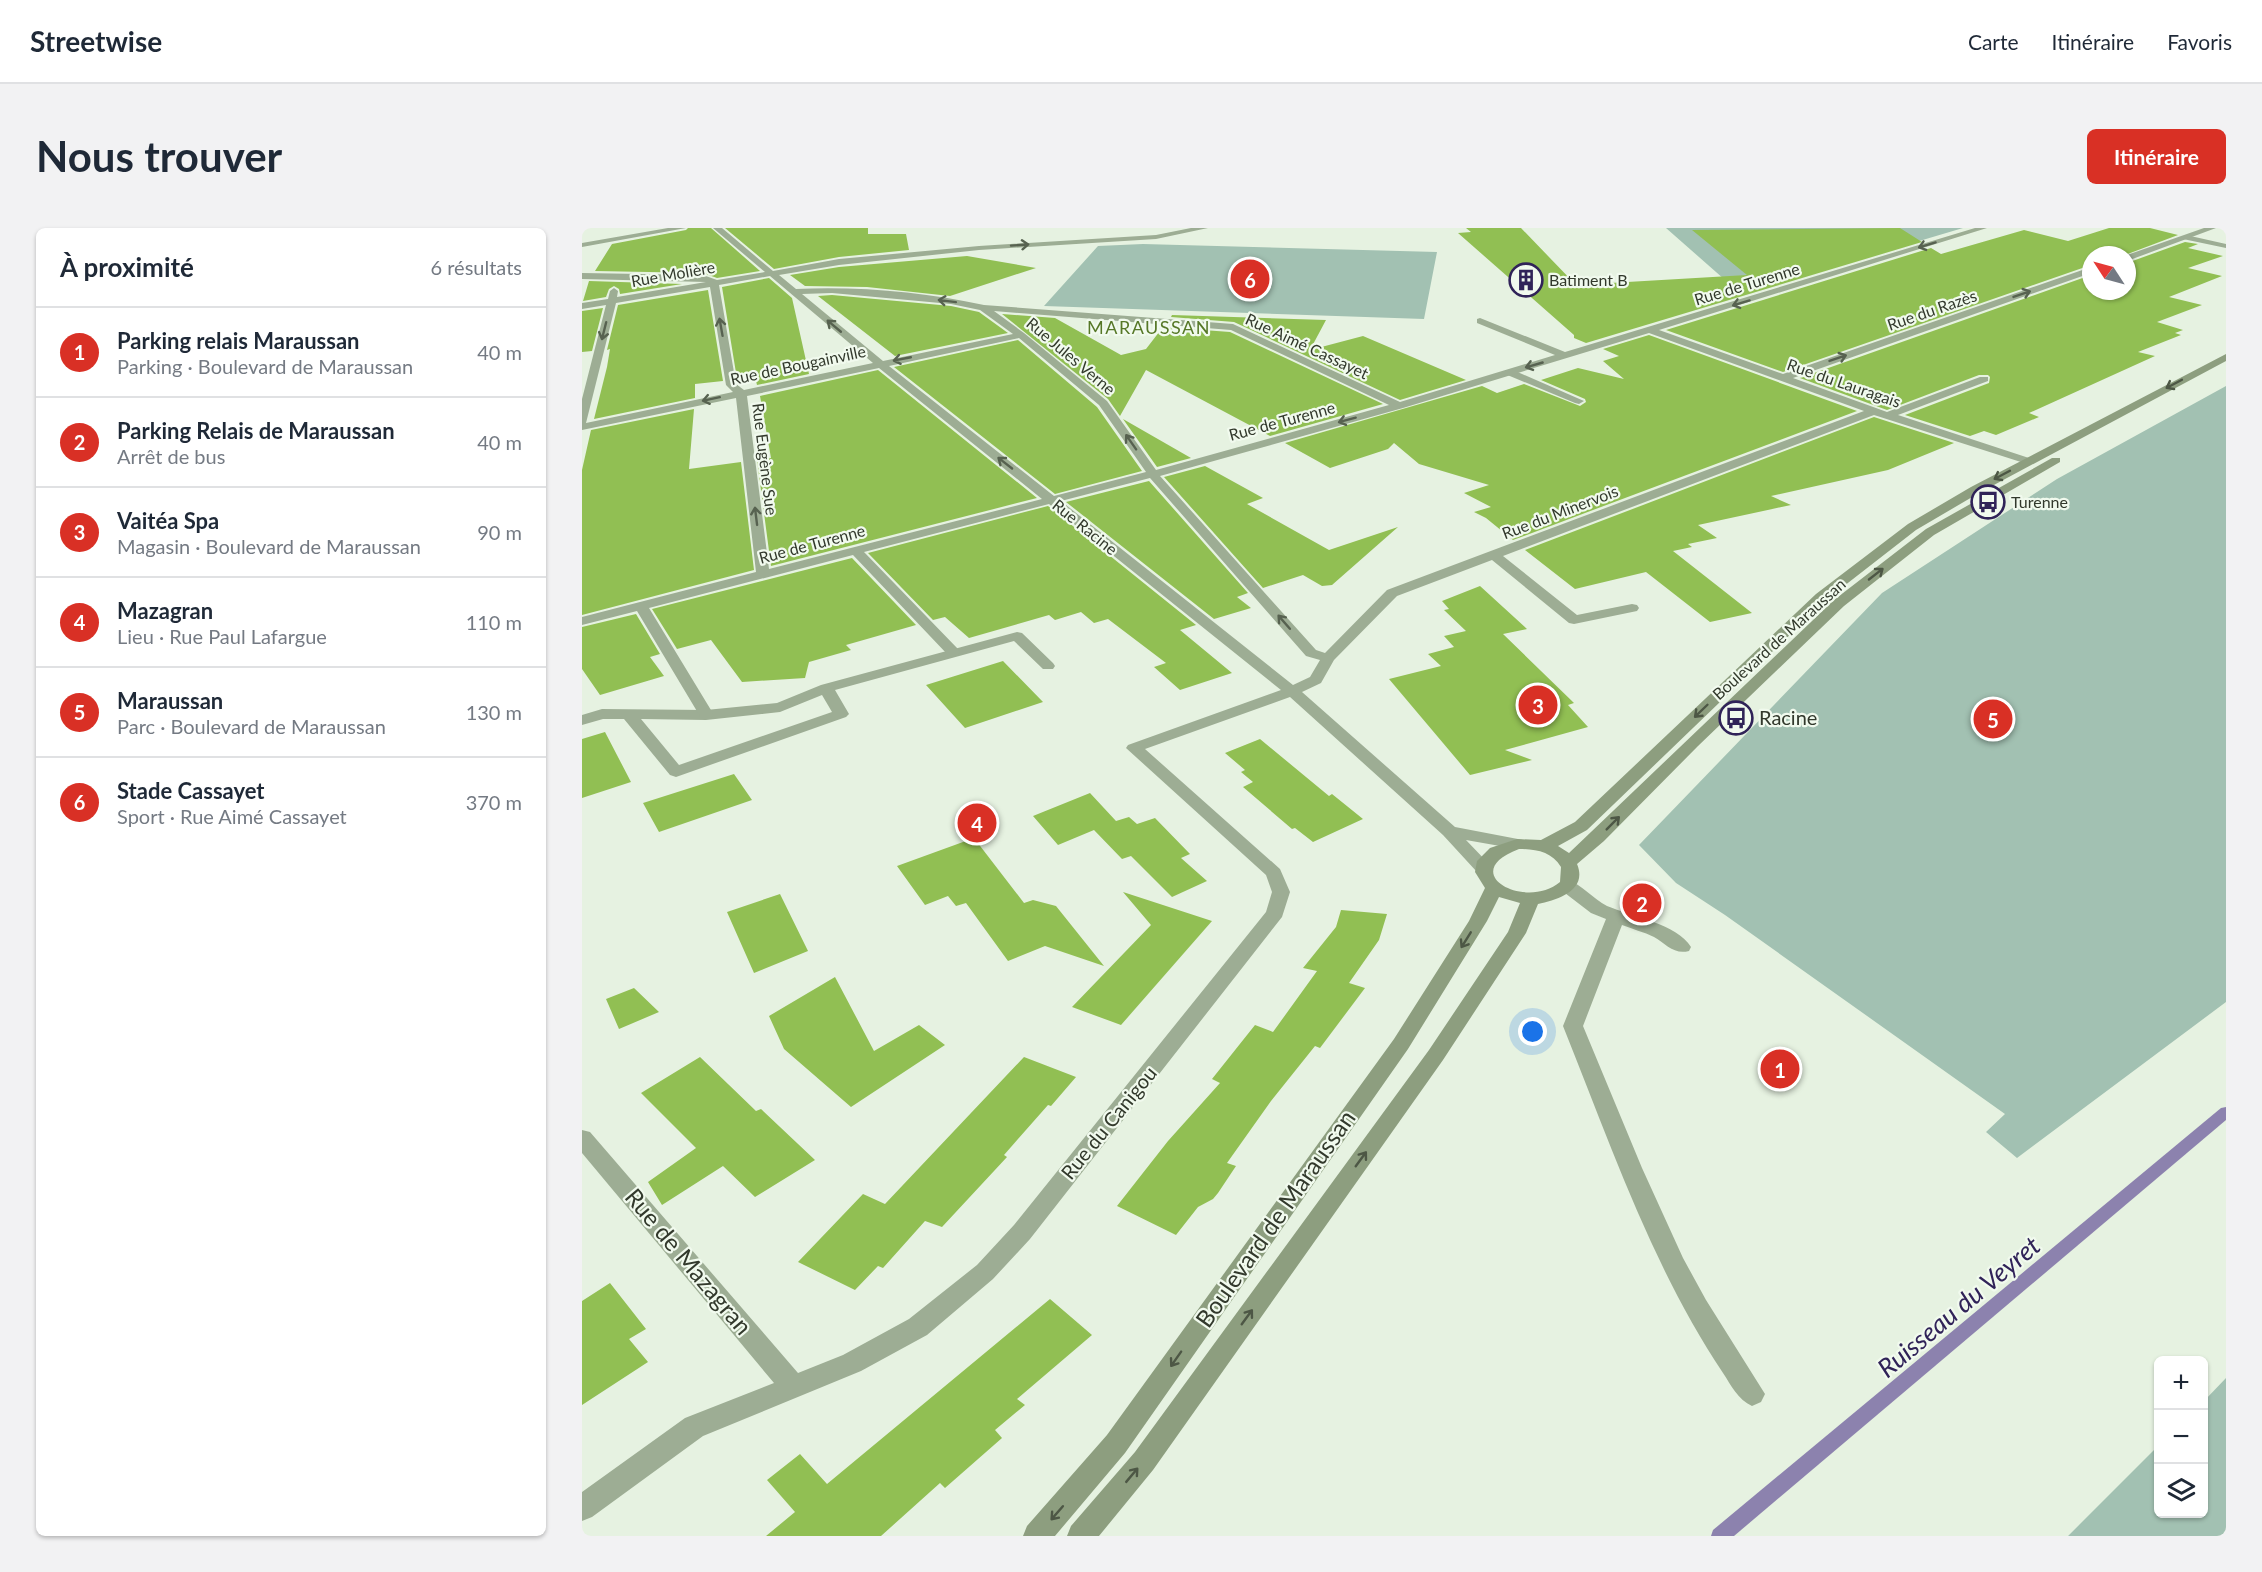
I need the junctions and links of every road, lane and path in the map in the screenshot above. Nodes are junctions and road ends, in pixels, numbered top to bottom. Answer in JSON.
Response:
{"nodes":[{"id":1,"x":682,"y":228,"type":"edge"},
{"id":2,"x":717,"y":228,"type":"edge"},
{"id":3,"x":1204,"y":228,"type":"edge"},
{"id":4,"x":1983,"y":228,"type":"edge"},
{"id":5,"x":2212,"y":228,"type":"edge"},
{"id":6,"x":2186,"y":237,"type":"junction"},
{"id":7,"x":1116,"y":239,"type":"junction"},
{"id":8,"x":582,"y":245,"type":"edge"},
{"id":9,"x":2226,"y":246,"type":"edge"},
{"id":10,"x":2136,"y":255,"type":"edge"},
{"id":11,"x":878,"y":258,"type":"junction"},
{"id":12,"x":770,"y":272,"type":"junction"},
{"id":13,"x":2082,"y":273,"type":"edge"},
{"id":14,"x":619,"y":275,"type":"junction"},
{"id":15,"x":582,"y":276,"type":"edge"},
{"id":16,"x":714,"y":282,"type":"junction"},
{"id":17,"x":793,"y":292,"type":"junction"},
{"id":18,"x":611,"y":301,"type":"junction"},
{"id":19,"x":582,"y":306,"type":"edge"},
{"id":20,"x":983,"y":308,"type":"junction"},
{"id":21,"x":1479,"y":321,"type":"dead end"},
{"id":22,"x":1651,"y":330,"type":"junction"},
{"id":23,"x":1021,"y":335,"type":"junction"},
{"id":24,"x":1566,"y":356,"type":"junction"},
{"id":25,"x":2226,"y":357,"type":"edge"},
{"id":26,"x":879,"y":363,"type":"junction"},
{"id":27,"x":2226,"y":370,"type":"edge"},
{"id":28,"x":1509,"y":372,"type":"junction"},
{"id":29,"x":1783,"y":378,"type":"junction"},
{"id":30,"x":1984,"y":379,"type":"dead end"},
{"id":31,"x":741,"y":393,"type":"junction"},
{"id":32,"x":1579,"y":401,"type":"dead end"},
{"id":33,"x":1399,"y":406,"type":"junction"},
{"id":34,"x":1874,"y":411,"type":"junction"},
{"id":35,"x":1889,"y":415,"type":"junction"},
{"id":36,"x":582,"y":421,"type":"edge"},
{"id":37,"x":582,"y":427,"type":"edge"},
{"id":38,"x":2028,"y":461,"type":"junction"},
{"id":39,"x":1153,"y":474,"type":"junction"},
{"id":40,"x":1051,"y":499,"type":"junction"},
{"id":41,"x":855,"y":550,"type":"junction"},
{"id":42,"x":1494,"y":555,"type":"junction"},
{"id":43,"x":763,"y":574,"type":"junction"},
{"id":44,"x":640,"y":606,"type":"junction"},
{"id":45,"x":1632,"y":608,"type":"dead end"},
{"id":46,"x":582,"y":621,"type":"edge"},
{"id":47,"x":953,"y":652,"type":"junction"},
{"id":48,"x":1328,"y":658,"type":"junction"},
{"id":49,"x":1048,"y":666,"type":"dead end"},
{"id":50,"x":826,"y":688,"type":"junction"},
{"id":51,"x":1292,"y":691,"type":"junction"},
{"id":52,"x":629,"y":715,"type":"junction"},
{"id":53,"x":706,"y":715,"type":"junction"},
{"id":54,"x":582,"y":720,"type":"edge"},
{"id":55,"x":1449,"y":831,"type":"junction"},
{"id":56,"x":1517,"y":844,"type":"junction"},
{"id":57,"x":1544,"y":846,"type":"junction"},
{"id":58,"x":1569,"y":862,"type":"junction"},
{"id":59,"x":1483,"y":868,"type":"junction"},
{"id":60,"x":1568,"y":886,"type":"junction"},
{"id":61,"x":1494,"y":888,"type":"junction"},
{"id":62,"x":1531,"y":899,"type":"junction"},
{"id":63,"x":1616,"y":916,"type":"junction"},
{"id":64,"x":1682,"y":947,"type":"dead end"},
{"id":65,"x":582,"y":1138,"type":"edge"},
{"id":66,"x":794,"y":1386,"type":"junction"},
{"id":67,"x":1752,"y":1394,"type":"dead end"},
{"id":68,"x":582,"y":1508,"type":"edge"},
{"id":69,"x":1037,"y":1536,"type":"edge"},
{"id":70,"x":1081,"y":1536,"type":"edge"}],
"edges":[{"from":1,"to":8,"type":"street"},
{"from":2,"to":12,"type":"street","name":"Rue Racine"},
{"from":3,"to":7,"type":"street"},
{"from":4,"to":22,"type":"street","name":"Rue de Turenne","one_way":true},
{"from":5,"to":6,"type":"street"},
{"from":6,"to":9,"type":"street"},
{"from":6,"to":10,"type":"street"},
{"from":11,"to":7,"type":"street","one_way":true},
{"from":7,"to":11,"type":"street"},
{"from":11,"to":12,"type":"street","name":"Rue Molière"},
{"from":12,"to":16,"type":"street","name":"Rue Molière"},
{"from":12,"to":17,"type":"street","name":"Rue Racine"},
{"from":29,"to":13,"type":"street","name":"Rue du Razès","one_way":true},
{"from":14,"to":15,"type":"street"},
{"from":14,"to":16,"type":"street"},
{"from":14,"to":18,"type":"street"},
{"from":16,"to":18,"type":"street","name":"Rue Molière"},
{"from":31,"to":16,"type":"street","name":"Rue Eugène Sue","one_way":true},
{"from":20,"to":17,"type":"street","name":"Rue Jules Verne","one_way":true},
{"from":26,"to":17,"type":"street","name":"Rue Racine","one_way":true},
{"from":18,"to":19,"type":"street","name":"Rue Molière"},
{"from":18,"to":36,"type":"street","one_way":true},
{"from":20,"to":23,"type":"street","name":"Rue Jules Verne"},
{"from":20,"to":33,"type":"street","name":"Rue Aimé Cassayet"},
{"from":21,"to":24,"type":"street"},
{"from":22,"to":24,"type":"street","name":"Rue de Turenne"},
{"from":22,"to":29,"type":"street","name":"Rue du Lauragais"},
{"from":23,"to":26,"type":"street","name":"Rue de Bougainville","one_way":true},
{"from":39,"to":23,"type":"street","name":"Rue Jules Verne","one_way":true},
{"from":24,"to":28,"type":"street","name":"Rue de Turenne","one_way":true},
{"from":25,"to":38,"type":"main road","name":"Boulevard de Maraussan","one_way":true},
{"from":26,"to":31,"type":"street","name":"Rue de Bougainville"},
{"from":40,"to":26,"type":"street","name":"Rue Racine","one_way":true},
{"from":58,"to":27,"type":"main road","name":"Boulevard de Maraussan","one_way":true},
{"from":28,"to":32,"type":"street"},
{"from":28,"to":33,"type":"street","name":"Rue de Turenne"},
{"from":29,"to":34,"type":"street","name":"Rue du Lauragais"},
{"from":30,"to":35,"type":"street"},
{"from":31,"to":37,"type":"street","name":"Rue de Bougainville","one_way":true},
{"from":43,"to":31,"type":"street","name":"Rue Eugène Sue","one_way":true},
{"from":33,"to":39,"type":"street","name":"Rue de Turenne","one_way":true},
{"from":34,"to":35,"type":"street","name":"Rue du Lauragais"},
{"from":34,"to":42,"type":"street","name":"Rue du Minervois"},
{"from":35,"to":38,"type":"street","name":"Rue du Lauragais"},
{"from":38,"to":57,"type":"main road","name":"Boulevard de Maraussan","one_way":true},
{"from":39,"to":40,"type":"street","name":"Rue de Turenne"},
{"from":48,"to":39,"type":"street","name":"Rue Jules Verne","one_way":true},
{"from":40,"to":41,"type":"street","name":"Rue de Turenne"},
{"from":40,"to":51,"type":"street","name":"Rue Racine"},
{"from":41,"to":43,"type":"street","name":"Rue de Turenne"},
{"from":41,"to":47,"type":"street"},
{"from":42,"to":45,"type":"street"},
{"from":42,"to":48,"type":"street","name":"Rue du Minervois"},
{"from":43,"to":44,"type":"street","name":"Rue de Turenne"},
{"from":44,"to":46,"type":"street","name":"Rue de Turenne"},
{"from":44,"to":53,"type":"street"},
{"from":47,"to":49,"type":"street"},
{"from":47,"to":50,"type":"street"},
{"from":48,"to":51,"type":"street","name":"Rue du Minervois"},
{"from":50,"to":52,"type":"street"},
{"from":50,"to":53,"type":"street"},
{"from":51,"to":55,"type":"street","name":"Rue Racine"},
{"from":51,"to":66,"type":"street","name":"Rue du Canigou"},
{"from":52,"to":53,"type":"street"},
{"from":52,"to":54,"type":"street"},
{"from":55,"to":56,"type":"street"},
{"from":55,"to":59,"type":"street","name":"Rue Racine"},
{"from":56,"to":57,"type":"main road"},
{"from":56,"to":59,"type":"main road"},
{"from":57,"to":58,"type":"main road"},
{"from":58,"to":60,"type":"main road"},
{"from":59,"to":61,"type":"main road"},
{"from":60,"to":62,"type":"main road"},
{"from":60,"to":63,"type":"street"},
{"from":61,"to":62,"type":"main road"},
{"from":61,"to":69,"type":"main road","name":"Boulevard de Maraussan","one_way":true},
{"from":70,"to":62,"type":"main road","name":"Boulevard de Maraussan","one_way":true},
{"from":63,"to":64,"type":"street"},
{"from":63,"to":67,"type":"street"},
{"from":65,"to":66,"type":"street","name":"Rue de Mazagran"},
{"from":66,"to":68,"type":"street","name":"Rue du Canigou"}]}
